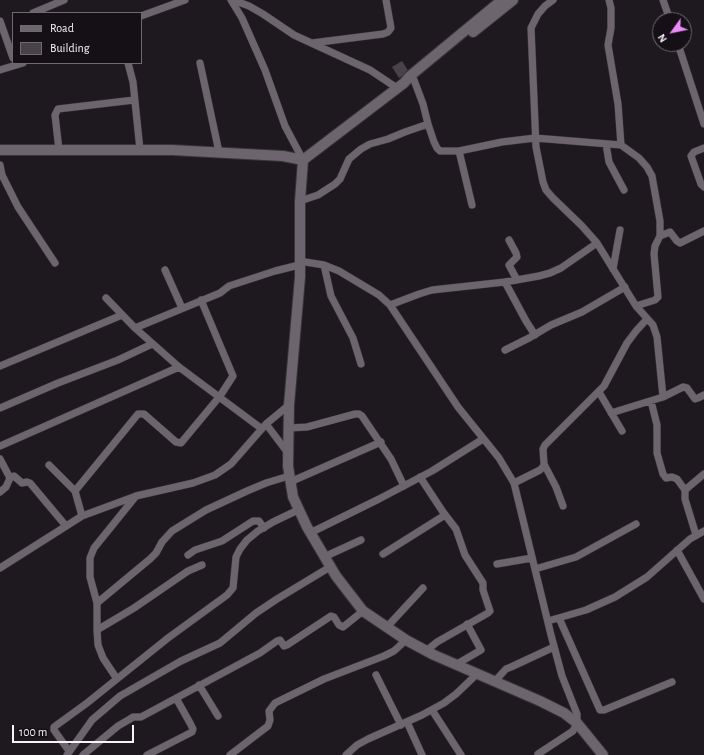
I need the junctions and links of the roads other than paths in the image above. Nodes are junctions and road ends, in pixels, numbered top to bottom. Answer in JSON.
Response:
{"nodes":[{"id":1,"x":64,"y":0,"type":"edge"},
{"id":2,"x":185,"y":0,"type":"edge"},
{"id":3,"x":232,"y":0,"type":"edge"},
{"id":4,"x":386,"y":0,"type":"edge"},
{"id":5,"x":502,"y":0,"type":"edge"},
{"id":6,"x":513,"y":0,"type":"edge"},
{"id":7,"x":553,"y":0,"type":"edge"},
{"id":8,"x":609,"y":0,"type":"edge"},
{"id":9,"x":663,"y":0,"type":"edge"},
{"id":10,"x":51,"y":3,"type":"edge"},
{"id":11,"x":35,"y":12,"type":"edge"},
{"id":12,"x":667,"y":12,"type":"edge"},
{"id":13,"x":142,"y":16,"type":"edge"},
{"id":14,"x":0,"y":21,"type":"edge"},
{"id":15,"x":1,"y":30,"type":"edge"},
{"id":16,"x":312,"y":43,"type":"junction"},
{"id":17,"x":681,"y":52,"type":"edge"},
{"id":18,"x":12,"y":56,"type":"edge"},
{"id":19,"x":200,"y":63,"type":"dead end"},
{"id":20,"x":18,"y":64,"type":"edge"},
{"id":21,"x":128,"y":64,"type":"edge"},
{"id":22,"x":0,"y":70,"type":"edge"},
{"id":23,"x":407,"y":82,"type":"junction"},
{"id":24,"x":134,"y":100,"type":"junction"},
{"id":25,"x":428,"y":124,"type":"junction"},
{"id":26,"x":704,"y":124,"type":"edge"},
{"id":27,"x":535,"y":138,"type":"junction"},
{"id":28,"x":606,"y":144,"type":"junction"},
{"id":29,"x":621,"y":145,"type":"junction"},
{"id":30,"x":704,"y":148,"type":"edge"},
{"id":31,"x":0,"y":150,"type":"edge"},
{"id":32,"x":59,"y":150,"type":"junction"},
{"id":33,"x":140,"y":150,"type":"junction"},
{"id":34,"x":459,"y":151,"type":"junction"},
{"id":35,"x":219,"y":152,"type":"junction"},
{"id":36,"x":303,"y":160,"type":"junction"},
{"id":37,"x":0,"y":165,"type":"edge"},
{"id":38,"x":704,"y":187,"type":"edge"},
{"id":39,"x":624,"y":190,"type":"dead end"},
{"id":40,"x":300,"y":201,"type":"junction"},
{"id":41,"x":472,"y":205,"type":"dead end"},
{"id":42,"x":620,"y":230,"type":"dead end"},
{"id":43,"x":704,"y":231,"type":"edge"},
{"id":44,"x":660,"y":236,"type":"junction"},
{"id":45,"x":509,"y":240,"type":"dead end"},
{"id":46,"x":596,"y":243,"type":"junction"},
{"id":47,"x":55,"y":263,"type":"dead end"},
{"id":48,"x":299,"y":263,"type":"junction"},
{"id":49,"x":324,"y":265,"type":"junction"},
{"id":50,"x":613,"y":269,"type":"junction"},
{"id":51,"x":165,"y":270,"type":"dead end"},
{"id":52,"x":517,"y":280,"type":"junction"},
{"id":53,"x":505,"y":282,"type":"junction"},
{"id":54,"x":625,"y":287,"type":"junction"},
{"id":55,"x":106,"y":298,"type":"dead end"},
{"id":56,"x":201,"y":300,"type":"junction"},
{"id":57,"x":390,"y":305,"type":"junction"},
{"id":58,"x":636,"y":306,"type":"junction"},
{"id":59,"x":182,"y":308,"type":"junction"},
{"id":60,"x":122,"y":314,"type":"junction"},
{"id":61,"x":648,"y":319,"type":"junction"},
{"id":62,"x":135,"y":328,"type":"junction"},
{"id":63,"x":535,"y":335,"type":"junction"},
{"id":64,"x":152,"y":344,"type":"junction"},
{"id":65,"x":505,"y":350,"type":"dead end"},
{"id":66,"x":361,"y":364,"type":"dead end"},
{"id":67,"x":0,"y":366,"type":"edge"},
{"id":68,"x":180,"y":366,"type":"junction"},
{"id":69,"x":599,"y":392,"type":"junction"},
{"id":70,"x":704,"y":395,"type":"edge"},
{"id":71,"x":220,"y":396,"type":"junction"},
{"id":72,"x":663,"y":397,"type":"junction"},
{"id":73,"x":651,"y":401,"type":"junction"},
{"id":74,"x":289,"y":405,"type":"junction"},
{"id":75,"x":0,"y":408,"type":"edge"},
{"id":76,"x":611,"y":413,"type":"junction"},
{"id":77,"x":264,"y":427,"type":"junction"},
{"id":78,"x":289,"y":428,"type":"junction"},
{"id":79,"x":622,"y":431,"type":"dead end"},
{"id":80,"x":483,"y":439,"type":"junction"},
{"id":81,"x":381,"y":442,"type":"junction"},
{"id":82,"x":0,"y":446,"type":"edge"},
{"id":83,"x":288,"y":453,"type":"junction"},
{"id":84,"x":0,"y":459,"type":"edge"},
{"id":85,"x":544,"y":464,"type":"junction"},
{"id":86,"x":49,"y":465,"type":"dead end"},
{"id":87,"x":704,"y":474,"type":"edge"},
{"id":88,"x":420,"y":477,"type":"junction"},
{"id":89,"x":10,"y":478,"type":"junction"},
{"id":90,"x":290,"y":479,"type":"junction"},
{"id":91,"x":514,"y":483,"type":"junction"},
{"id":92,"x":404,"y":486,"type":"junction"},
{"id":93,"x":685,"y":490,"type":"junction"},
{"id":94,"x":0,"y":492,"type":"edge"},
{"id":95,"x":75,"y":492,"type":"junction"},
{"id":96,"x":136,"y":496,"type":"junction"},
{"id":97,"x":563,"y":506,"type":"dead end"},
{"id":98,"x":298,"y":510,"type":"junction"},
{"id":99,"x":445,"y":515,"type":"junction"},
{"id":100,"x":82,"y":516,"type":"junction"},
{"id":101,"x":636,"y":524,"type":"dead end"},
{"id":102,"x":66,"y":526,"type":"junction"},
{"id":103,"x":264,"y":528,"type":"junction"},
{"id":104,"x":704,"y":531,"type":"edge"},
{"id":105,"x":310,"y":533,"type":"junction"},
{"id":106,"x":696,"y":535,"type":"junction"},
{"id":107,"x":361,"y":540,"type":"dead end"},
{"id":108,"x":677,"y":550,"type":"junction"},
{"id":109,"x":383,"y":554,"type":"dead end"},
{"id":110,"x":188,"y":555,"type":"dead end"},
{"id":111,"x":324,"y":557,"type":"junction"},
{"id":112,"x":532,"y":558,"type":"junction"},
{"id":113,"x":1,"y":564,"type":"edge"},
{"id":114,"x":497,"y":564,"type":"dead end"},
{"id":115,"x":202,"y":565,"type":"dead end"},
{"id":116,"x":330,"y":566,"type":"junction"},
{"id":117,"x":535,"y":569,"type":"junction"},
{"id":118,"x":423,"y":588,"type":"dead end"},
{"id":119,"x":704,"y":599,"type":"edge"},
{"id":120,"x":98,"y":603,"type":"junction"},
{"id":121,"x":363,"y":611,"type":"junction"},
{"id":122,"x":559,"y":618,"type":"junction"},
{"id":123,"x":548,"y":622,"type":"junction"},
{"id":124,"x":467,"y":624,"type":"junction"},
{"id":125,"x":386,"y":628,"type":"junction"},
{"id":126,"x":97,"y":630,"type":"junction"},
{"id":127,"x":406,"y":640,"type":"junction"},
{"id":128,"x":554,"y":647,"type":"junction"},
{"id":129,"x":426,"y":651,"type":"junction"},
{"id":130,"x":457,"y":664,"type":"junction"},
{"id":131,"x":478,"y":673,"type":"junction"},
{"id":132,"x":376,"y":675,"type":"dead end"},
{"id":133,"x":117,"y":679,"type":"junction"},
{"id":134,"x":495,"y":681,"type":"junction"},
{"id":135,"x":672,"y":682,"type":"dead end"},
{"id":136,"x":199,"y":685,"type":"junction"},
{"id":137,"x":176,"y":698,"type":"junction"},
{"id":138,"x":432,"y":710,"type":"junction"},
{"id":139,"x":218,"y":716,"type":"dead end"},
{"id":140,"x":404,"y":723,"type":"junction"},
{"id":141,"x":577,"y":723,"type":"junction"},
{"id":142,"x":68,"y":753,"type":"edge"},
{"id":143,"x":538,"y":754,"type":"edge"},
{"id":144,"x":83,"y":755,"type":"edge"},
{"id":145,"x":147,"y":755,"type":"edge"},
{"id":146,"x":230,"y":755,"type":"edge"},
{"id":147,"x":346,"y":755,"type":"edge"},
{"id":148,"x":422,"y":755,"type":"edge"},
{"id":149,"x":461,"y":755,"type":"edge"},
{"id":150,"x":603,"y":755,"type":"edge"}],
"edges":[{"from":1,"to":10,"type":"street"},
{"from":2,"to":13,"type":"street"},
{"from":3,"to":16,"type":"street"},
{"from":3,"to":36,"type":"street"},
{"from":4,"to":16,"type":"street"},
{"from":5,"to":23,"type":"street"},
{"from":6,"to":23,"type":"street"},
{"from":7,"to":27,"type":"street"},
{"from":8,"to":29,"type":"street"},
{"from":9,"to":12,"type":"street"},
{"from":10,"to":11,"type":"street"},
{"from":14,"to":15,"type":"street"},
{"from":15,"to":18,"type":"street"},
{"from":16,"to":23,"type":"street"},
{"from":17,"to":26,"type":"street"},
{"from":19,"to":35,"type":"street"},
{"from":20,"to":22,"type":"street"},
{"from":21,"to":24,"type":"street"},
{"from":23,"to":25,"type":"street"},
{"from":23,"to":36,"type":"street"},
{"from":24,"to":32,"type":"street"},
{"from":24,"to":33,"type":"street"},
{"from":25,"to":34,"type":"street"},
{"from":25,"to":40,"type":"street"},
{"from":27,"to":28,"type":"street"},
{"from":27,"to":34,"type":"street"},
{"from":27,"to":46,"type":"street"},
{"from":28,"to":29,"type":"street"},
{"from":28,"to":39,"type":"street"},
{"from":29,"to":44,"type":"street"},
{"from":30,"to":38,"type":"street"},
{"from":31,"to":32,"type":"street"},
{"from":32,"to":33,"type":"street"},
{"from":33,"to":35,"type":"street"},
{"from":34,"to":41,"type":"street"},
{"from":35,"to":36,"type":"street"},
{"from":36,"to":40,"type":"street"},
{"from":37,"to":47,"type":"street"},
{"from":40,"to":48,"type":"street"},
{"from":42,"to":50,"type":"street"},
{"from":43,"to":44,"type":"street"},
{"from":44,"to":58,"type":"street"},
{"from":45,"to":52,"type":"street"},
{"from":46,"to":50,"type":"street"},
{"from":46,"to":52,"type":"street"},
{"from":48,"to":49,"type":"street"},
{"from":48,"to":56,"type":"street"},
{"from":48,"to":74,"type":"street"},
{"from":49,"to":57,"type":"street"},
{"from":49,"to":66,"type":"street"},
{"from":50,"to":54,"type":"street"},
{"from":51,"to":59,"type":"street"},
{"from":52,"to":53,"type":"street"},
{"from":53,"to":57,"type":"street"},
{"from":53,"to":63,"type":"street"},
{"from":54,"to":58,"type":"street"},
{"from":54,"to":63,"type":"street"},
{"from":55,"to":60,"type":"street"},
{"from":56,"to":59,"type":"street"},
{"from":56,"to":71,"type":"street"},
{"from":57,"to":80,"type":"street"},
{"from":58,"to":61,"type":"street"},
{"from":59,"to":62,"type":"street"},
{"from":60,"to":62,"type":"street"},
{"from":60,"to":67,"type":"street"},
{"from":61,"to":69,"type":"street"},
{"from":61,"to":72,"type":"street"},
{"from":62,"to":64,"type":"street"},
{"from":63,"to":65,"type":"street"},
{"from":64,"to":68,"type":"street"},
{"from":64,"to":75,"type":"street"},
{"from":68,"to":71,"type":"street"},
{"from":68,"to":82,"type":"street"},
{"from":69,"to":76,"type":"street"},
{"from":69,"to":85,"type":"street"},
{"from":70,"to":72,"type":"street"},
{"from":71,"to":77,"type":"street"},
{"from":71,"to":95,"type":"street"},
{"from":72,"to":73,"type":"street"},
{"from":73,"to":76,"type":"street"},
{"from":73,"to":93,"type":"street"},
{"from":74,"to":77,"type":"street"},
{"from":74,"to":78,"type":"street"},
{"from":76,"to":79,"type":"street"},
{"from":77,"to":83,"type":"street"},
{"from":77,"to":96,"type":"street"},
{"from":78,"to":81,"type":"street"},
{"from":78,"to":83,"type":"street"},
{"from":80,"to":88,"type":"street"},
{"from":80,"to":91,"type":"street"},
{"from":81,"to":90,"type":"street"},
{"from":81,"to":92,"type":"street"},
{"from":83,"to":90,"type":"street"},
{"from":84,"to":89,"type":"street"},
{"from":85,"to":91,"type":"street"},
{"from":85,"to":97,"type":"street"},
{"from":86,"to":95,"type":"street"},
{"from":87,"to":93,"type":"street"},
{"from":88,"to":92,"type":"street"},
{"from":88,"to":99,"type":"street"},
{"from":89,"to":94,"type":"street"},
{"from":89,"to":102,"type":"street"},
{"from":90,"to":98,"type":"street"},
{"from":90,"to":120,"type":"street"},
{"from":91,"to":112,"type":"street"},
{"from":92,"to":105,"type":"street"},
{"from":93,"to":106,"type":"street"},
{"from":95,"to":100,"type":"street"},
{"from":96,"to":100,"type":"street"},
{"from":96,"to":120,"type":"street"},
{"from":98,"to":103,"type":"street"},
{"from":98,"to":105,"type":"street"},
{"from":99,"to":109,"type":"street"},
{"from":99,"to":124,"type":"street"},
{"from":100,"to":102,"type":"street"},
{"from":101,"to":117,"type":"street"},
{"from":102,"to":113,"type":"street"},
{"from":103,"to":110,"type":"street"},
{"from":103,"to":133,"type":"street"},
{"from":104,"to":106,"type":"street"},
{"from":105,"to":111,"type":"street"},
{"from":106,"to":108,"type":"street"},
{"from":107,"to":111,"type":"street"},
{"from":108,"to":119,"type":"street"},
{"from":108,"to":122,"type":"street"},
{"from":111,"to":116,"type":"street"},
{"from":112,"to":114,"type":"street"},
{"from":112,"to":117,"type":"street"},
{"from":115,"to":126,"type":"street"},
{"from":116,"to":121,"type":"street"},
{"from":116,"to":142,"type":"street"},
{"from":117,"to":123,"type":"street"},
{"from":118,"to":125,"type":"street"},
{"from":120,"to":126,"type":"street"},
{"from":121,"to":125,"type":"street"},
{"from":121,"to":136,"type":"street"},
{"from":122,"to":123,"type":"street"},
{"from":122,"to":135,"type":"street"},
{"from":123,"to":128,"type":"street"},
{"from":124,"to":129,"type":"street"},
{"from":124,"to":130,"type":"street"},
{"from":125,"to":127,"type":"street"},
{"from":126,"to":133,"type":"street"},
{"from":127,"to":129,"type":"street"},
{"from":127,"to":146,"type":"street"},
{"from":128,"to":134,"type":"street"},
{"from":128,"to":141,"type":"street"},
{"from":129,"to":130,"type":"street"},
{"from":130,"to":131,"type":"street"},
{"from":131,"to":134,"type":"street"},
{"from":131,"to":138,"type":"street"},
{"from":132,"to":140,"type":"street"},
{"from":133,"to":142,"type":"street"},
{"from":134,"to":141,"type":"street"},
{"from":136,"to":137,"type":"street"},
{"from":136,"to":139,"type":"street"},
{"from":137,"to":144,"type":"street"},
{"from":137,"to":145,"type":"street"},
{"from":138,"to":140,"type":"street"},
{"from":138,"to":149,"type":"street"},
{"from":140,"to":147,"type":"street"},
{"from":140,"to":148,"type":"street"},
{"from":141,"to":143,"type":"street"},
{"from":141,"to":150,"type":"street"}]}
